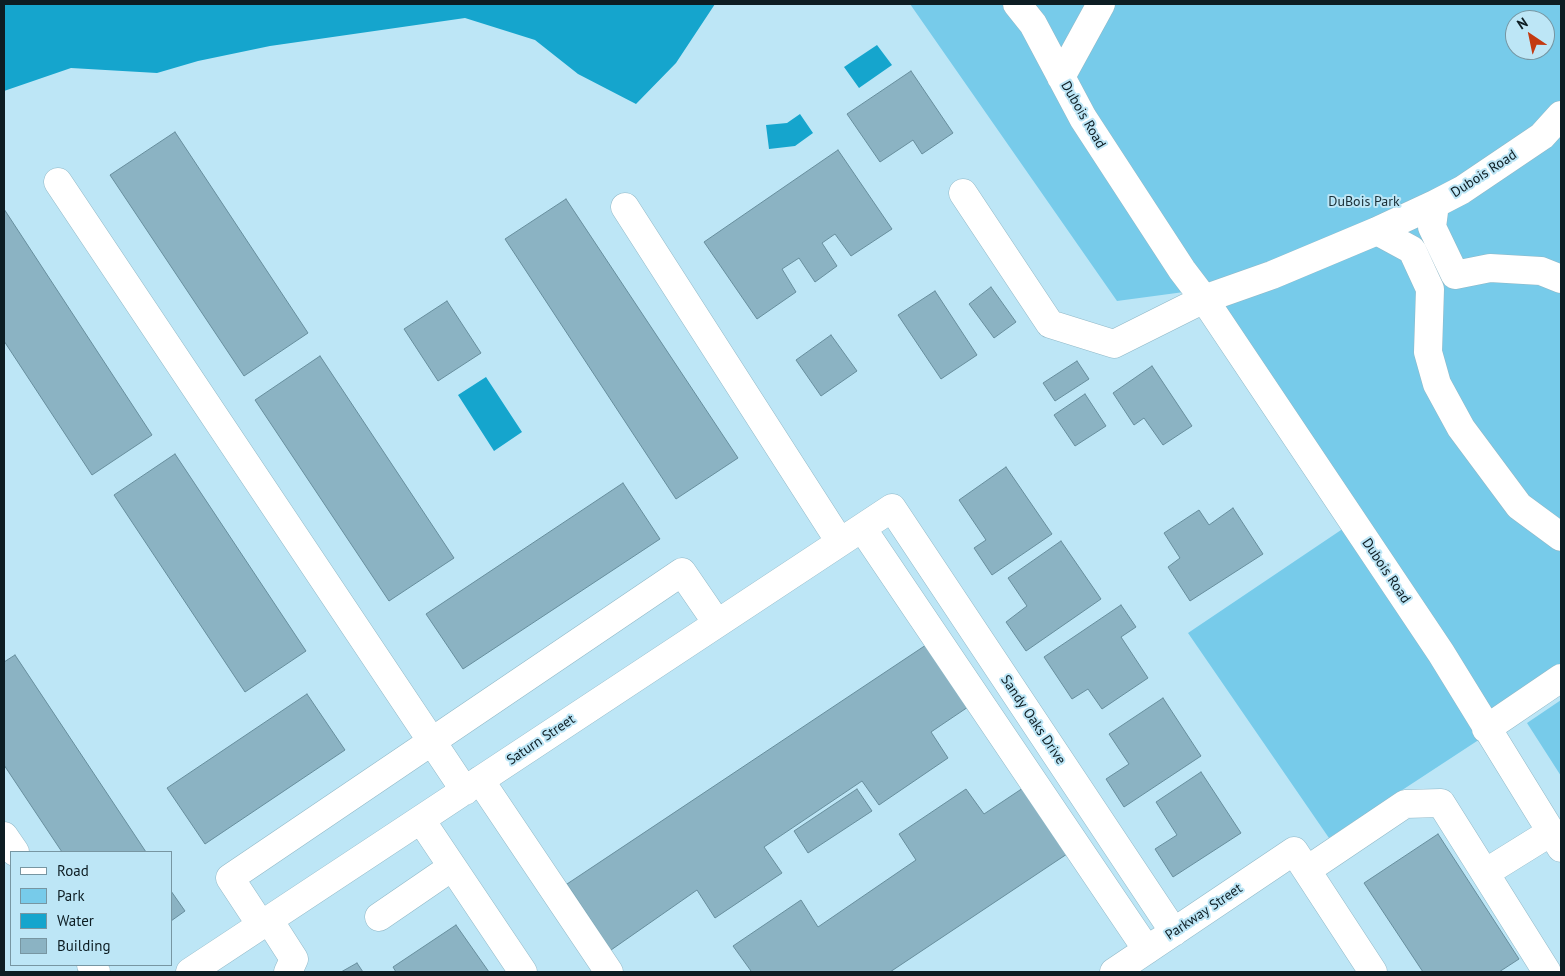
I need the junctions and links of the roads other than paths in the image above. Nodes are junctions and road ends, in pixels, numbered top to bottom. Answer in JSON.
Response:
{"nodes":[{"id":1,"x":1017,"y":4,"type":"edge"},
{"id":2,"x":1101,"y":4,"type":"edge"},
{"id":3,"x":1061,"y":77,"type":"junction"},
{"id":4,"x":1561,"y":115,"type":"edge"},
{"id":5,"x":58,"y":182,"type":"dead end"},
{"id":6,"x":963,"y":193,"type":"dead end"},
{"id":7,"x":1435,"y":204,"type":"junction"},
{"id":8,"x":625,"y":207,"type":"dead end"},
{"id":9,"x":1377,"y":231,"type":"junction"},
{"id":10,"x":1455,"y":275,"type":"junction"},
{"id":11,"x":1561,"y":279,"type":"edge"},
{"id":12,"x":1430,"y":289,"type":"junction"},
{"id":13,"x":1204,"y":299,"type":"junction"},
{"id":14,"x":892,"y":508,"type":"joint"},
{"id":15,"x":851,"y":535,"type":"junction"},
{"id":16,"x":1561,"y":537,"type":"edge"},
{"id":17,"x":718,"y":623,"type":"junction"},
{"id":18,"x":1561,"y":678,"type":"edge"},
{"id":19,"x":1486,"y":729,"type":"junction"},
{"id":20,"x":432,"y":741,"type":"junction"},
{"id":21,"x":473,"y":785,"type":"junction"},
{"id":22,"x":421,"y":820,"type":"junction"},
{"id":23,"x":4,"y":836,"type":"edge"},
{"id":24,"x":1556,"y":840,"type":"edge"},
{"id":25,"x":14,"y":851,"type":"edge"},
{"id":26,"x":1300,"y":861,"type":"junction"},
{"id":27,"x":452,"y":867,"type":"junction"},
{"id":28,"x":1485,"y":873,"type":"junction"},
{"id":29,"x":379,"y":917,"type":"dead end"},
{"id":30,"x":265,"y":923,"type":"junction"},
{"id":31,"x":1174,"y":932,"type":"junction"},
{"id":32,"x":1136,"y":963,"type":"edge"},
{"id":33,"x":190,"y":972,"type":"edge"},
{"id":34,"x":288,"y":972,"type":"edge"},
{"id":35,"x":523,"y":972,"type":"edge"},
{"id":36,"x":609,"y":972,"type":"edge"},
{"id":37,"x":1373,"y":972,"type":"edge"},
{"id":38,"x":1547,"y":972,"type":"edge"}],
"edges":[{"from":1,"to":3,"type":"street","name":"Dubois Road"},
{"from":2,"to":3,"type":"street"},
{"from":3,"to":13,"type":"street","name":"Dubois Road"},
{"from":4,"to":7,"type":"street","name":"Dubois Road"},
{"from":5,"to":20,"type":"street"},
{"from":6,"to":13,"type":"street"},
{"from":7,"to":9,"type":"street","name":"Dubois Road"},
{"from":7,"to":10,"type":"street"},
{"from":8,"to":15,"type":"street"},
{"from":9,"to":12,"type":"street"},
{"from":9,"to":13,"type":"street","name":"Dubois Road"},
{"from":10,"to":11,"type":"street"},
{"from":10,"to":12,"type":"street"},
{"from":12,"to":16,"type":"street"},
{"from":13,"to":19,"type":"street","name":"Dubois Road"},
{"from":14,"to":15,"type":"street","name":"Saturn Street"},
{"from":14,"to":31,"type":"street","name":"Sandy Oaks Drive"},
{"from":15,"to":17,"type":"street","name":"Saturn Street"},
{"from":15,"to":32,"type":"street"},
{"from":17,"to":20,"type":"street"},
{"from":17,"to":21,"type":"street","name":"Saturn Street"},
{"from":18,"to":19,"type":"street"},
{"from":19,"to":24,"type":"street","name":"Dubois Road"},
{"from":20,"to":21,"type":"street"},
{"from":20,"to":30,"type":"street"},
{"from":21,"to":22,"type":"street","name":"Saturn Street"},
{"from":21,"to":36,"type":"street"},
{"from":22,"to":27,"type":"street"},
{"from":22,"to":30,"type":"street","name":"Saturn Street"},
{"from":23,"to":25,"type":"street"},
{"from":24,"to":28,"type":"street"},
{"from":26,"to":28,"type":"street","name":"Parkway Street"},
{"from":26,"to":31,"type":"street","name":"Parkway Street"},
{"from":26,"to":37,"type":"street"},
{"from":27,"to":29,"type":"street"},
{"from":27,"to":35,"type":"street"},
{"from":28,"to":38,"type":"street"},
{"from":30,"to":33,"type":"street","name":"Saturn Street"},
{"from":30,"to":34,"type":"street"},
{"from":31,"to":32,"type":"street","name":"Parkway Street"}]}
